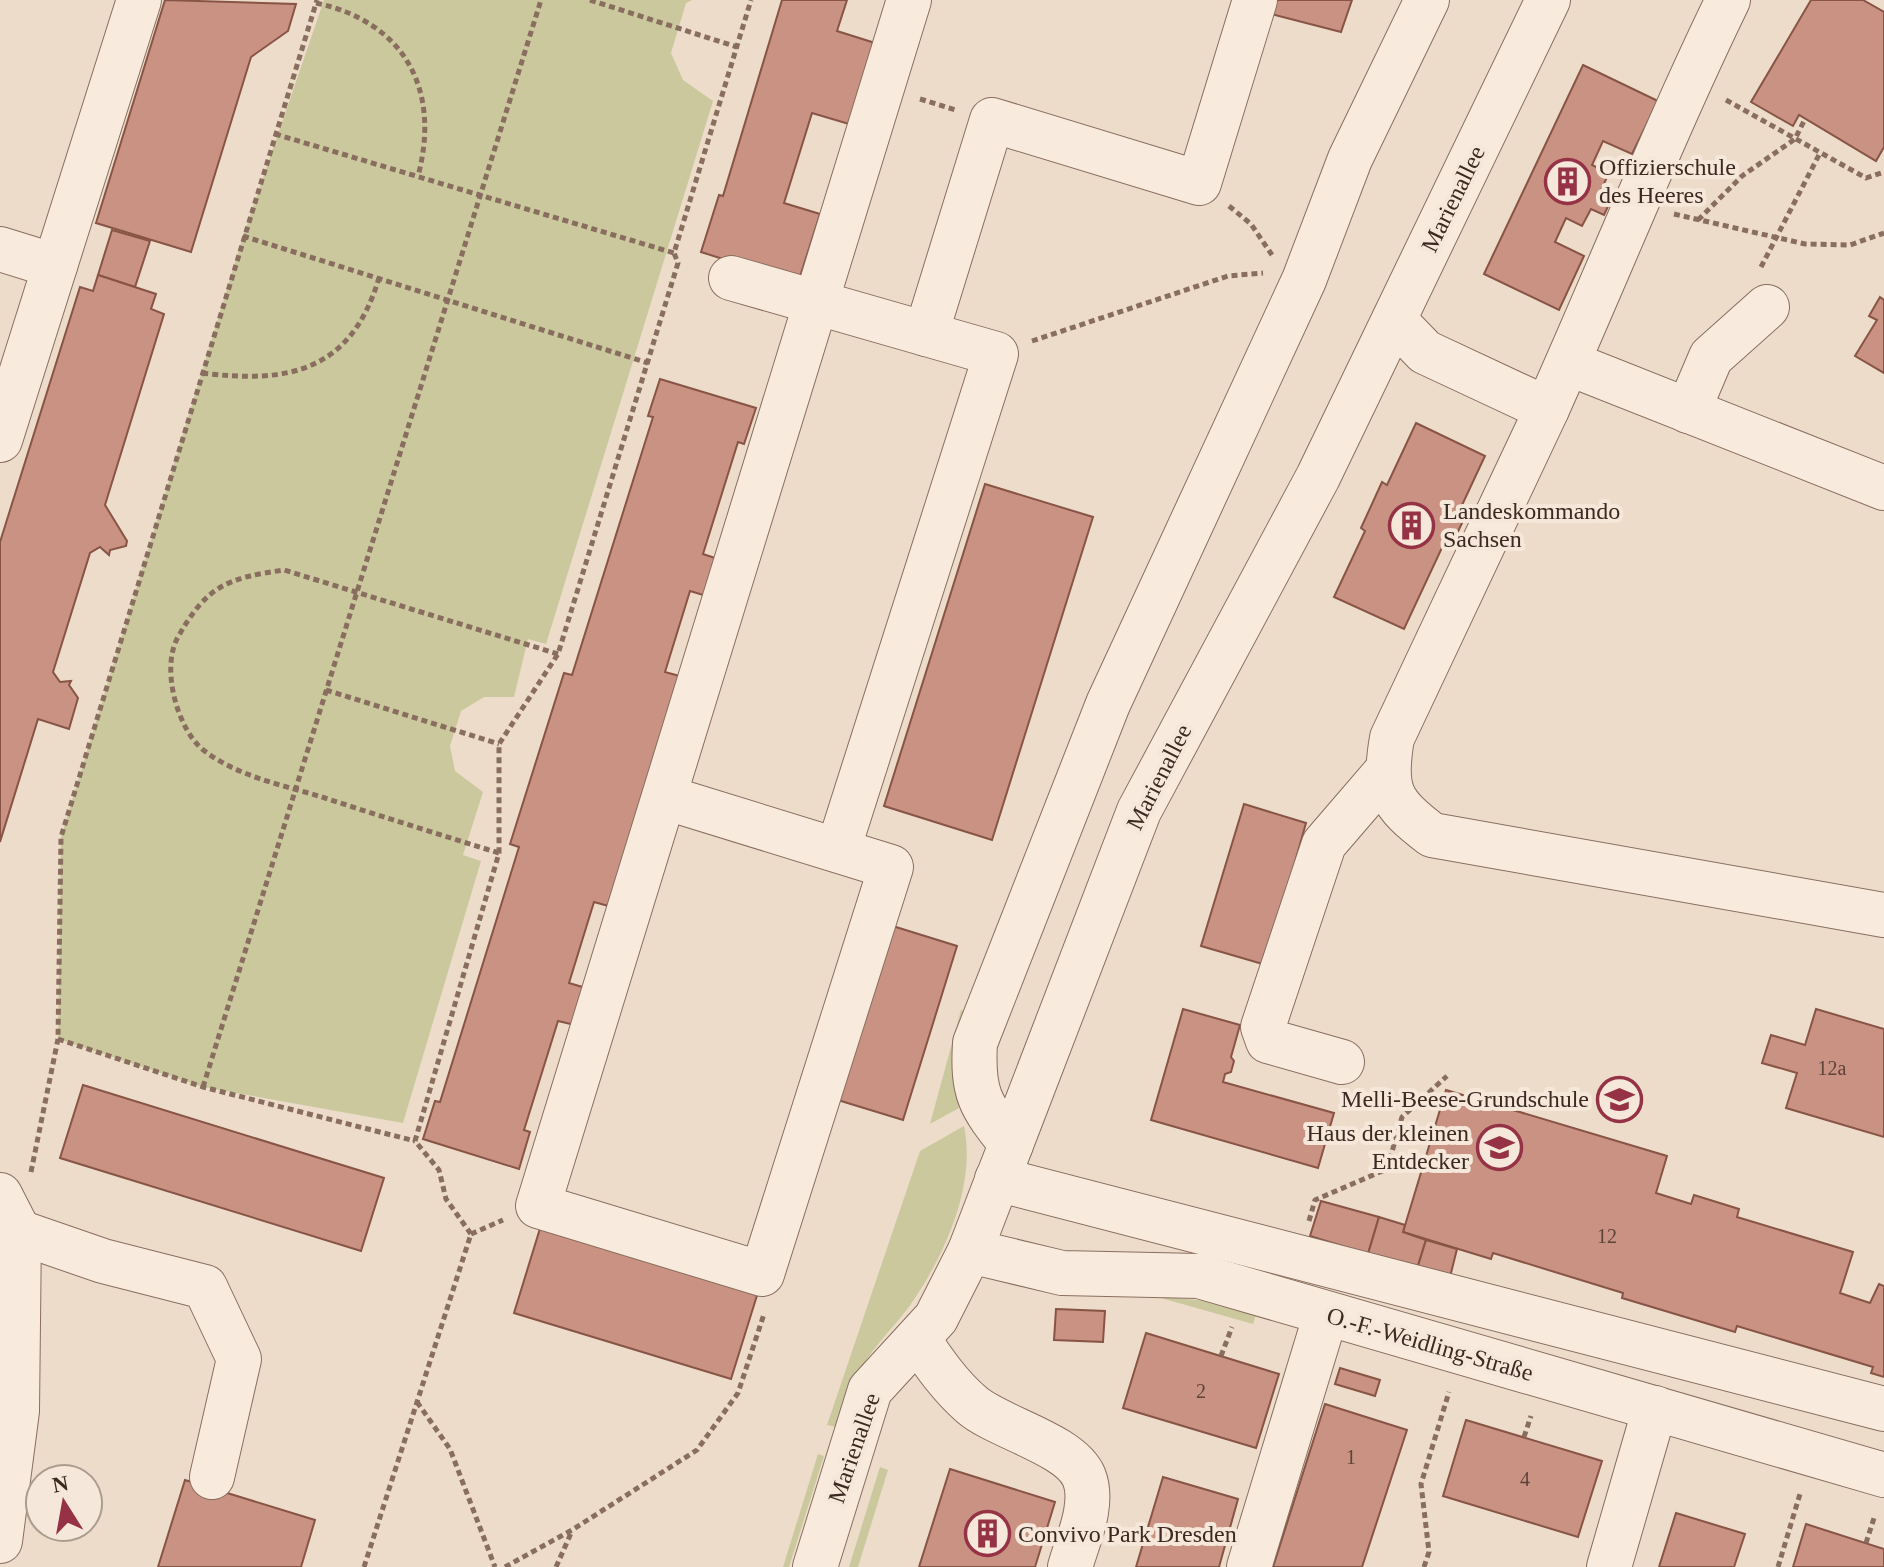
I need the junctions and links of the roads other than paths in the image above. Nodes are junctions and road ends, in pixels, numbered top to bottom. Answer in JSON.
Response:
{"nodes":[{"id":1,"x":139,"y":0,"type":"edge"},
{"id":2,"x":909,"y":0,"type":"edge"},
{"id":3,"x":1427,"y":0,"type":"edge"},
{"id":4,"x":1548,"y":0,"type":"edge"},
{"id":5,"x":1728,"y":0,"type":"edge"},
{"id":6,"x":1244,"y":3,"type":"edge"},
{"id":7,"x":0,"y":249,"type":"edge"},
{"id":8,"x":55,"y":266,"type":"junction"},
{"id":9,"x":731,"y":278,"type":"dead end"},
{"id":10,"x":816,"y":302,"type":"junction"},
{"id":11,"x":1767,"y":307,"type":"road end"},
{"id":12,"x":1394,"y":320,"type":"junction"},
{"id":13,"x":926,"y":334,"type":"junction"},
{"id":14,"x":1568,"y":363,"type":"junction"},
{"id":15,"x":1547,"y":409,"type":"junction"},
{"id":16,"x":1688,"y":411,"type":"junction"},
{"id":17,"x":0,"y":440,"type":"edge"},
{"id":18,"x":1884,"y":488,"type":"edge"},
{"id":19,"x":1386,"y":772,"type":"junction"},
{"id":20,"x":664,"y":797,"type":"junction"},
{"id":21,"x":838,"y":850,"type":"junction"},
{"id":22,"x":1884,"y":915,"type":"edge"},
{"id":23,"x":1342,"y":1062,"type":"dead end"},
{"id":24,"x":1004,"y":1162,"type":"junction"},
{"id":25,"x":9,"y":1214,"type":"edge"},
{"id":26,"x":970,"y":1251,"type":"junction"},
{"id":27,"x":1326,"y":1314,"type":"junction"},
{"id":28,"x":918,"y":1339,"type":"junction"},
{"id":29,"x":1655,"y":1408,"type":"junction"},
{"id":30,"x":1884,"y":1409,"type":"edge"},
{"id":31,"x":212,"y":1477,"type":"dead end"},
{"id":32,"x":1880,"y":1495,"type":"edge"},
{"id":33,"x":0,"y":1541,"type":"edge"},
{"id":34,"x":815,"y":1567,"type":"edge"},
{"id":35,"x":1070,"y":1567,"type":"edge"},
{"id":36,"x":1249,"y":1567,"type":"edge"},
{"id":37,"x":1609,"y":1567,"type":"edge"}],
"edges":[{"from":1,"to":8,"type":"street"},
{"from":2,"to":10,"type":"street"},
{"from":3,"to":24,"type":"street"},
{"from":4,"to":12,"type":"street","name":"Marienallee"},
{"from":5,"to":14,"type":"street"},
{"from":6,"to":13,"type":"street"},
{"from":7,"to":8,"type":"street"},
{"from":8,"to":17,"type":"street"},
{"from":9,"to":10,"type":"street"},
{"from":10,"to":13,"type":"street"},
{"from":10,"to":20,"type":"street"},
{"from":11,"to":16,"type":"street"},
{"from":12,"to":15,"type":"street"},
{"from":12,"to":24,"type":"street","name":"Marienallee"},
{"from":13,"to":21,"type":"street"},
{"from":14,"to":15,"type":"street"},
{"from":14,"to":16,"type":"street"},
{"from":15,"to":19,"type":"street"},
{"from":16,"to":18,"type":"street"},
{"from":19,"to":22,"type":"street"},
{"from":19,"to":23,"type":"street"},
{"from":20,"to":21,"type":"street"},
{"from":20,"to":21,"type":"street"},
{"from":24,"to":26,"type":"street","name":"Marienallee"},
{"from":24,"to":30,"type":"street"},
{"from":25,"to":31,"type":"street"},
{"from":25,"to":33,"type":"street"},
{"from":26,"to":27,"type":"street","name":"O.-F.-Weidling-Straße"},
{"from":26,"to":28,"type":"street","name":"Marienallee"},
{"from":27,"to":29,"type":"street","name":"O.-F.-Weidling-Straße"},
{"from":27,"to":36,"type":"street"},
{"from":28,"to":34,"type":"street","name":"Marienallee"},
{"from":28,"to":35,"type":"street"},
{"from":29,"to":32,"type":"street","name":"O.-F.-Weidling-Straße"},
{"from":29,"to":37,"type":"street"}]}
